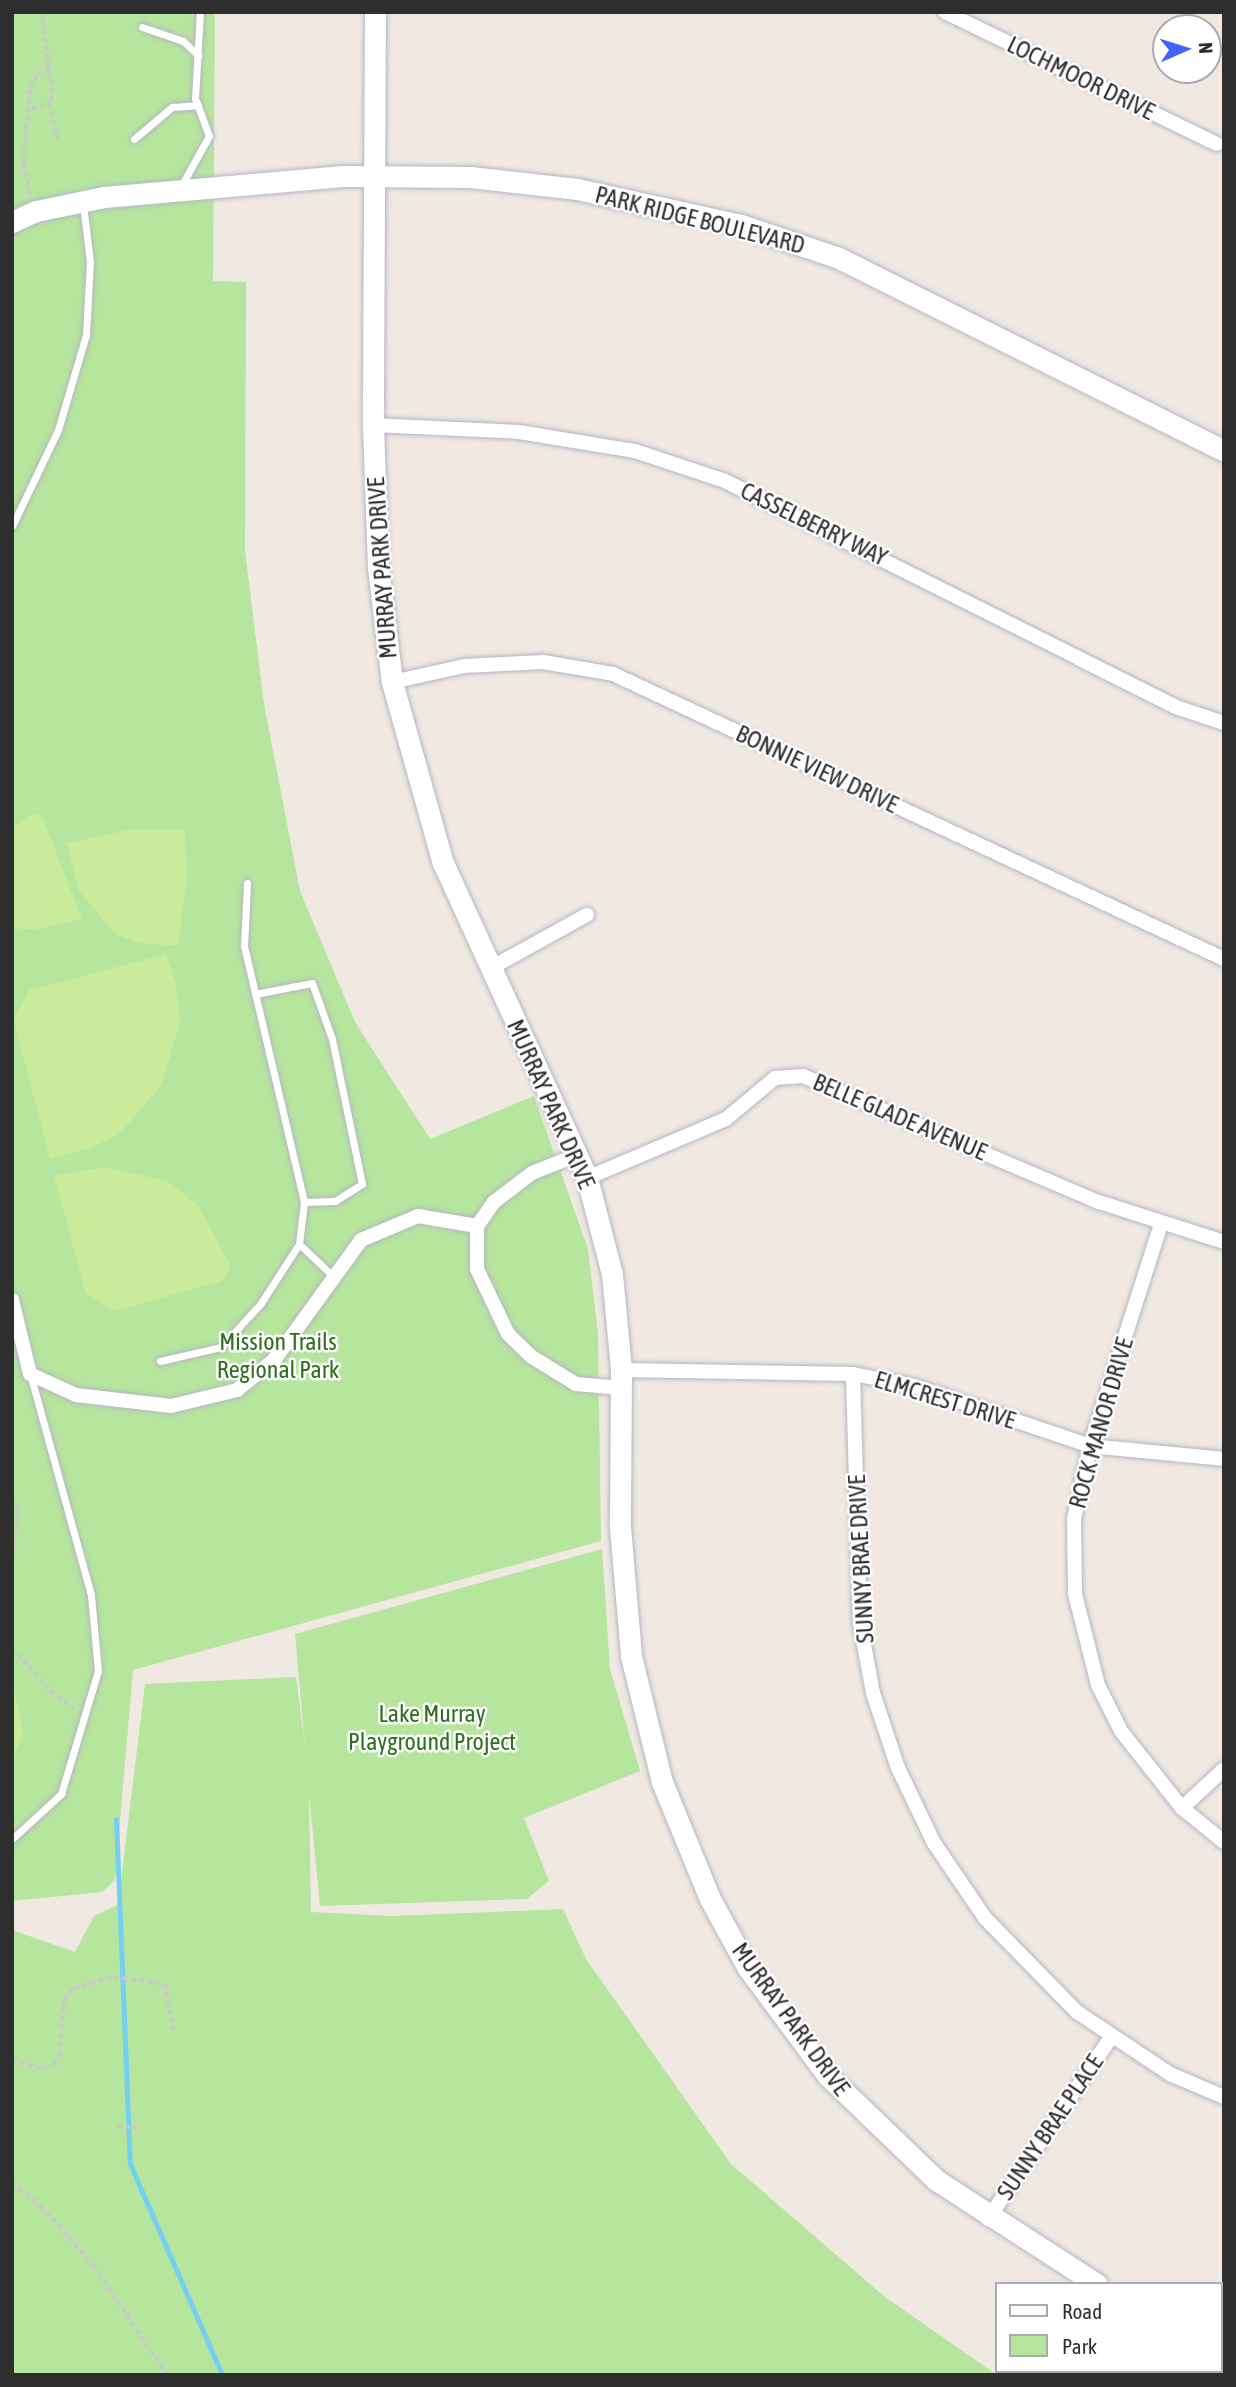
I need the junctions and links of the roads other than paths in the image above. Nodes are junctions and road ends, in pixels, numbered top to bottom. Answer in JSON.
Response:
{"nodes":[{"id":1,"x":200,"y":12,"type":"edge"},
{"id":2,"x":375,"y":12,"type":"edge"},
{"id":3,"x":945,"y":12,"type":"edge"},
{"id":4,"x":142,"y":27,"type":"dead end"},
{"id":5,"x":198,"y":55,"type":"junction"},
{"id":6,"x":198,"y":105,"type":"junction"},
{"id":7,"x":134,"y":139,"type":"dead end"},
{"id":8,"x":1217,"y":144,"type":"dead end"},
{"id":9,"x":373,"y":178,"type":"junction"},
{"id":10,"x":180,"y":188,"type":"junction"},
{"id":11,"x":82,"y":200,"type":"junction"},
{"id":12,"x":12,"y":222,"type":"edge"},
{"id":13,"x":373,"y":425,"type":"junction"},
{"id":14,"x":1224,"y":451,"type":"edge"},
{"id":15,"x":12,"y":526,"type":"edge"},
{"id":16,"x":391,"y":682,"type":"junction"},
{"id":17,"x":1224,"y":723,"type":"edge"},
{"id":18,"x":247,"y":883,"type":"dead end"},
{"id":19,"x":587,"y":915,"type":"dead end"},
{"id":20,"x":1224,"y":958,"type":"edge"},
{"id":21,"x":489,"y":969,"type":"junction"},
{"id":22,"x":255,"y":994,"type":"junction"},
{"id":23,"x":576,"y":1155,"type":"junction"},
{"id":24,"x":587,"y":1178,"type":"junction"},
{"id":25,"x":304,"y":1202,"type":"junction"},
{"id":26,"x":1161,"y":1224,"type":"junction"},
{"id":27,"x":477,"y":1226,"type":"junction"},
{"id":28,"x":1224,"y":1242,"type":"edge"},
{"id":29,"x":299,"y":1244,"type":"junction"},
{"id":30,"x":332,"y":1276,"type":"junction"},
{"id":31,"x":12,"y":1300,"type":"edge"},
{"id":32,"x":160,"y":1361,"type":"dead end"},
{"id":33,"x":30,"y":1374,"type":"junction"},
{"id":34,"x":853,"y":1374,"type":"junction"},
{"id":35,"x":621,"y":1379,"type":"junction"},
{"id":36,"x":1090,"y":1446,"type":"junction"},
{"id":37,"x":1224,"y":1460,"type":"edge"},
{"id":38,"x":1224,"y":1769,"type":"edge"},
{"id":39,"x":1182,"y":1808,"type":"junction"},
{"id":40,"x":12,"y":1839,"type":"edge"},
{"id":41,"x":1224,"y":1842,"type":"edge"},
{"id":42,"x":1112,"y":2035,"type":"junction"},
{"id":43,"x":1224,"y":2097,"type":"edge"},
{"id":44,"x":988,"y":2218,"type":"junction"},
{"id":45,"x":1094,"y":2282,"type":"edge"}],
"edges":[{"from":1,"to":5,"type":"lane"},
{"from":2,"to":9,"type":"street","name":"MURRAY PARK DRIVE"},
{"from":3,"to":8,"type":"street","name":"LOCHMOOR DRIVE"},
{"from":4,"to":5,"type":"lane"},
{"from":5,"to":6,"type":"lane"},
{"from":6,"to":7,"type":"lane"},
{"from":6,"to":10,"type":"lane"},
{"from":9,"to":10,"type":"street","name":"PARK RIDGE BOULEVARD"},
{"from":9,"to":13,"type":"street","name":"MURRAY PARK DRIVE"},
{"from":9,"to":14,"type":"street","name":"PARK RIDGE BOULEVARD"},
{"from":10,"to":11,"type":"street","name":"PARK RIDGE BOULEVARD"},
{"from":11,"to":12,"type":"street","name":"PARK RIDGE BOULEVARD"},
{"from":11,"to":15,"type":"lane"},
{"from":13,"to":16,"type":"street","name":"MURRAY PARK DRIVE"},
{"from":13,"to":17,"type":"street","name":"CASSELBERRY WAY"},
{"from":16,"to":20,"type":"street","name":"BONNIE VIEW DRIVE"},
{"from":16,"to":21,"type":"street","name":"MURRAY PARK DRIVE"},
{"from":18,"to":22,"type":"lane"},
{"from":19,"to":21,"type":"street"},
{"from":21,"to":23,"type":"street","name":"MURRAY PARK DRIVE"},
{"from":22,"to":25,"type":"lane"},
{"from":22,"to":25,"type":"lane"},
{"from":23,"to":24,"type":"street","name":"MURRAY PARK DRIVE"},
{"from":23,"to":27,"type":"street"},
{"from":24,"to":26,"type":"street","name":"BELLE GLADE AVENUE"},
{"from":24,"to":35,"type":"street","name":"MURRAY PARK DRIVE"},
{"from":25,"to":29,"type":"lane"},
{"from":26,"to":28,"type":"street","name":"BELLE GLADE AVENUE"},
{"from":26,"to":36,"type":"street","name":"ROCK MANOR DRIVE"},
{"from":27,"to":30,"type":"street"},
{"from":27,"to":35,"type":"street","name":"ELMCREST DRIVE"},
{"from":29,"to":30,"type":"lane"},
{"from":29,"to":32,"type":"lane"},
{"from":30,"to":33,"type":"street"},
{"from":31,"to":33,"type":"street"},
{"from":33,"to":40,"type":"lane"},
{"from":34,"to":35,"type":"street","name":"ELMCREST DRIVE"},
{"from":34,"to":36,"type":"street","name":"ELMCREST DRIVE"},
{"from":34,"to":42,"type":"street","name":"SUNNY BRAE DRIVE"},
{"from":35,"to":44,"type":"street","name":"MURRAY PARK DRIVE"},
{"from":36,"to":37,"type":"street","name":"ELMCREST DRIVE"},
{"from":36,"to":39,"type":"street","name":"ROCK MANOR DRIVE"},
{"from":38,"to":39,"type":"street"},
{"from":39,"to":41,"type":"street","name":"ROCK MANOR DRIVE"},
{"from":42,"to":43,"type":"street","name":"SUNNY BRAE DRIVE"},
{"from":42,"to":44,"type":"street","name":"SUNNY BRAE PLACE"},
{"from":44,"to":45,"type":"street","name":"MURRAY PARK DRIVE"}]}
